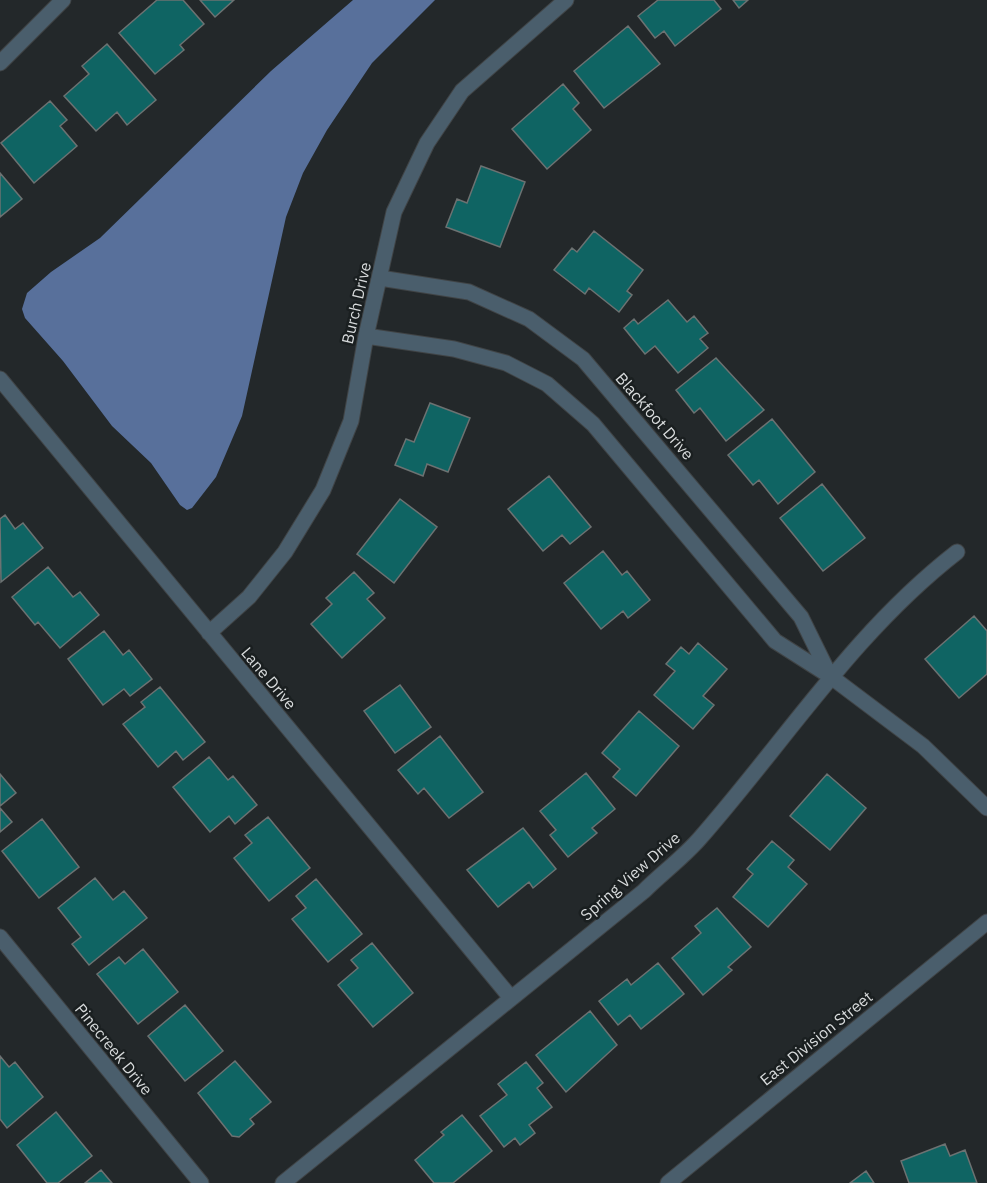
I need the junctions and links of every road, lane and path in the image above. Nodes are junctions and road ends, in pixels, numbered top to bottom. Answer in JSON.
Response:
{"nodes":[{"id":1,"x":63,"y":0,"type":"edge"},
{"id":2,"x":567,"y":0,"type":"edge"},
{"id":3,"x":0,"y":63,"type":"edge"},
{"id":4,"x":380,"y":278,"type":"junction"},
{"id":5,"x":366,"y":336,"type":"junction"},
{"id":6,"x":0,"y":379,"type":"edge"},
{"id":7,"x":957,"y":552,"type":"dead end"},
{"id":8,"x":209,"y":633,"type":"junction"},
{"id":9,"x":830,"y":676,"type":"junction"},
{"id":10,"x":987,"y":808,"type":"edge"},
{"id":11,"x":987,"y":922,"type":"edge"},
{"id":12,"x":0,"y":938,"type":"edge"},
{"id":13,"x":511,"y":998,"type":"junction"},
{"id":14,"x":201,"y":1183,"type":"edge"},
{"id":15,"x":283,"y":1183,"type":"edge"},
{"id":16,"x":668,"y":1183,"type":"edge"}],
"edges":[{"from":1,"to":3,"type":"street"},
{"from":2,"to":4,"type":"street","name":"Burch Drive"},
{"from":4,"to":5,"type":"street","name":"Burch Drive"},
{"from":4,"to":9,"type":"street","name":"Blackfoot Drive"},
{"from":5,"to":8,"type":"street","name":"Burch Drive"},
{"from":5,"to":9,"type":"street","name":"Blackfoot Drive"},
{"from":6,"to":8,"type":"street","name":"Lane Drive"},
{"from":7,"to":9,"type":"street","name":"Spring View Drive"},
{"from":8,"to":13,"type":"street","name":"Lane Drive"},
{"from":9,"to":10,"type":"street","name":"Blackfoot Drive"},
{"from":9,"to":13,"type":"street","name":"Spring View Drive"},
{"from":11,"to":16,"type":"street","name":"East Division Street"},
{"from":12,"to":14,"type":"street","name":"Pinecreek Drive"},
{"from":13,"to":15,"type":"street","name":"Spring View Drive"}]}
